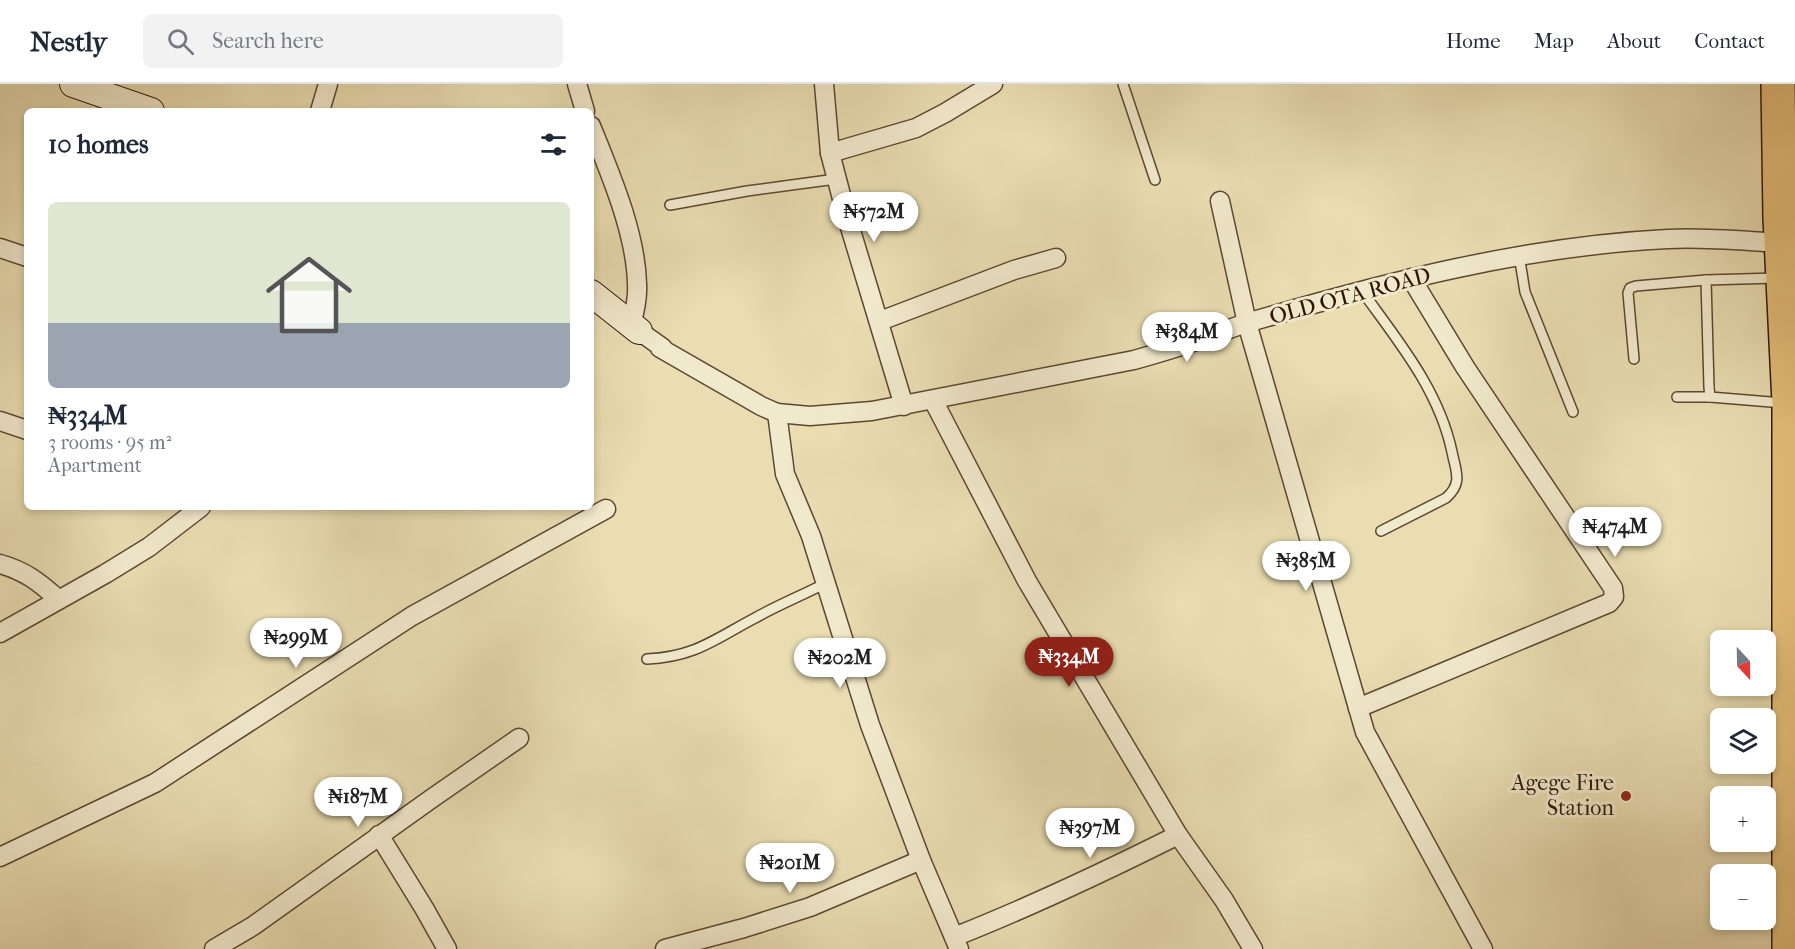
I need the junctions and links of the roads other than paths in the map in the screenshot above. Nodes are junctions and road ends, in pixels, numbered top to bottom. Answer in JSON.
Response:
{"nodes":[{"id":1,"x":73,"y":84,"type":"edge"},
{"id":2,"x":328,"y":84,"type":"edge"},
{"id":3,"x":577,"y":84,"type":"edge"},
{"id":4,"x":824,"y":84,"type":"edge"},
{"id":5,"x":993,"y":84,"type":"edge"},
{"id":6,"x":1123,"y":84,"type":"edge"},
{"id":7,"x":1778,"y":84,"type":"edge"},
{"id":8,"x":142,"y":108,"type":"edge"},
{"id":9,"x":321,"y":108,"type":"edge"},
{"id":10,"x":584,"y":108,"type":"edge"},
{"id":11,"x":594,"y":134,"type":"edge"},
{"id":12,"x":830,"y":153,"type":"junction"},
{"id":13,"x":836,"y":179,"type":"junction"},
{"id":14,"x":1155,"y":180,"type":"dead end"},
{"id":15,"x":1220,"y":201,"type":"dead end"},
{"id":16,"x":670,"y":205,"type":"dead end"},
{"id":17,"x":1782,"y":243,"type":"junction"},
{"id":18,"x":0,"y":248,"type":"edge"},
{"id":19,"x":1519,"y":255,"type":"junction"},
{"id":20,"x":24,"y":256,"type":"edge"},
{"id":21,"x":1056,"y":258,"type":"dead end"},
{"id":22,"x":1783,"y":277,"type":"junction"},
{"id":23,"x":1411,"y":278,"type":"junction"},
{"id":24,"x":1706,"y":280,"type":"junction"},
{"id":25,"x":1362,"y":291,"type":"junction"},
{"id":26,"x":594,"y":295,"type":"edge"},
{"id":27,"x":880,"y":321,"type":"junction"},
{"id":28,"x":1247,"y":323,"type":"junction"},
{"id":29,"x":635,"y":328,"type":"junction"},
{"id":30,"x":1634,"y":359,"type":"dead end"},
{"id":31,"x":1677,"y":397,"type":"dead end"},
{"id":32,"x":1710,"y":398,"type":"junction"},
{"id":33,"x":933,"y":400,"type":"junction"},
{"id":34,"x":1789,"y":403,"type":"junction"},
{"id":35,"x":904,"y":406,"type":"junction"},
{"id":36,"x":1573,"y":412,"type":"dead end"},
{"id":37,"x":777,"y":413,"type":"junction"},
{"id":38,"x":0,"y":421,"type":"edge"},
{"id":39,"x":24,"y":429,"type":"edge"},
{"id":40,"x":606,"y":509,"type":"dead end"},
{"id":41,"x":195,"y":510,"type":"edge"},
{"id":42,"x":1381,"y":531,"type":"dead end"},
{"id":43,"x":0,"y":564,"type":"edge"},
{"id":44,"x":826,"y":583,"type":"junction"},
{"id":45,"x":58,"y":599,"type":"junction"},
{"id":46,"x":0,"y":633,"type":"edge"},
{"id":47,"x":647,"y":659,"type":"dead end"},
{"id":48,"x":1358,"y":708,"type":"junction"},
{"id":49,"x":519,"y":738,"type":"dead end"},
{"id":50,"x":379,"y":835,"type":"junction"},
{"id":51,"x":1178,"y":835,"type":"junction"},
{"id":52,"x":0,"y":856,"type":"edge"},
{"id":53,"x":921,"y":860,"type":"junction"},
{"id":54,"x":956,"y":943,"type":"edge"},
{"id":55,"x":214,"y":949,"type":"edge"},
{"id":56,"x":447,"y":949,"type":"edge"},
{"id":57,"x":665,"y":949,"type":"edge"},
{"id":58,"x":1253,"y":949,"type":"edge"},
{"id":59,"x":1483,"y":949,"type":"edge"},
{"id":60,"x":1789,"y":949,"type":"edge"}],
"edges":[{"from":1,"to":8,"type":"street"},
{"from":2,"to":9,"type":"street"},
{"from":3,"to":10,"type":"street"},
{"from":4,"to":12,"type":"street"},
{"from":5,"to":12,"type":"street"},
{"from":6,"to":14,"type":"lane"},
{"from":7,"to":17,"type":"highway"},
{"from":11,"to":29,"type":"street"},
{"from":12,"to":13,"type":"street"},
{"from":13,"to":16,"type":"lane"},
{"from":13,"to":27,"type":"street"},
{"from":15,"to":28,"type":"street"},
{"from":17,"to":19,"type":"street","name":"OLD OTA ROAD"},
{"from":17,"to":22,"type":"highway"},
{"from":18,"to":20,"type":"street"},
{"from":19,"to":23,"type":"street","name":"OLD OTA ROAD"},
{"from":19,"to":36,"type":"lane"},
{"from":21,"to":27,"type":"street"},
{"from":22,"to":24,"type":"lane"},
{"from":22,"to":34,"type":"highway"},
{"from":23,"to":25,"type":"street","name":"OLD OTA ROAD"},
{"from":23,"to":48,"type":"street"},
{"from":24,"to":30,"type":"lane"},
{"from":24,"to":32,"type":"lane"},
{"from":25,"to":28,"type":"street","name":"OLD OTA ROAD"},
{"from":25,"to":42,"type":"lane"},
{"from":26,"to":29,"type":"street","name":"OLD OTA ROAD"},
{"from":27,"to":35,"type":"street"},
{"from":28,"to":33,"type":"street","name":"OLD OTA ROAD"},
{"from":28,"to":48,"type":"street"},
{"from":29,"to":37,"type":"street","name":"OLD OTA ROAD"},
{"from":31,"to":32,"type":"lane"},
{"from":32,"to":34,"type":"lane"},
{"from":33,"to":35,"type":"street","name":"OLD OTA ROAD"},
{"from":33,"to":51,"type":"street"},
{"from":34,"to":60,"type":"highway"},
{"from":35,"to":37,"type":"street","name":"OLD OTA ROAD"},
{"from":37,"to":44,"type":"street"},
{"from":38,"to":39,"type":"street"},
{"from":40,"to":52,"type":"street"},
{"from":41,"to":45,"type":"street"},
{"from":43,"to":45,"type":"street"},
{"from":44,"to":47,"type":"lane"},
{"from":44,"to":53,"type":"street"},
{"from":45,"to":46,"type":"street"},
{"from":48,"to":59,"type":"street"},
{"from":49,"to":50,"type":"street"},
{"from":50,"to":55,"type":"street"},
{"from":50,"to":56,"type":"street"},
{"from":51,"to":54,"type":"street"},
{"from":51,"to":58,"type":"street"},
{"from":53,"to":54,"type":"street"},
{"from":53,"to":57,"type":"street"}]}
